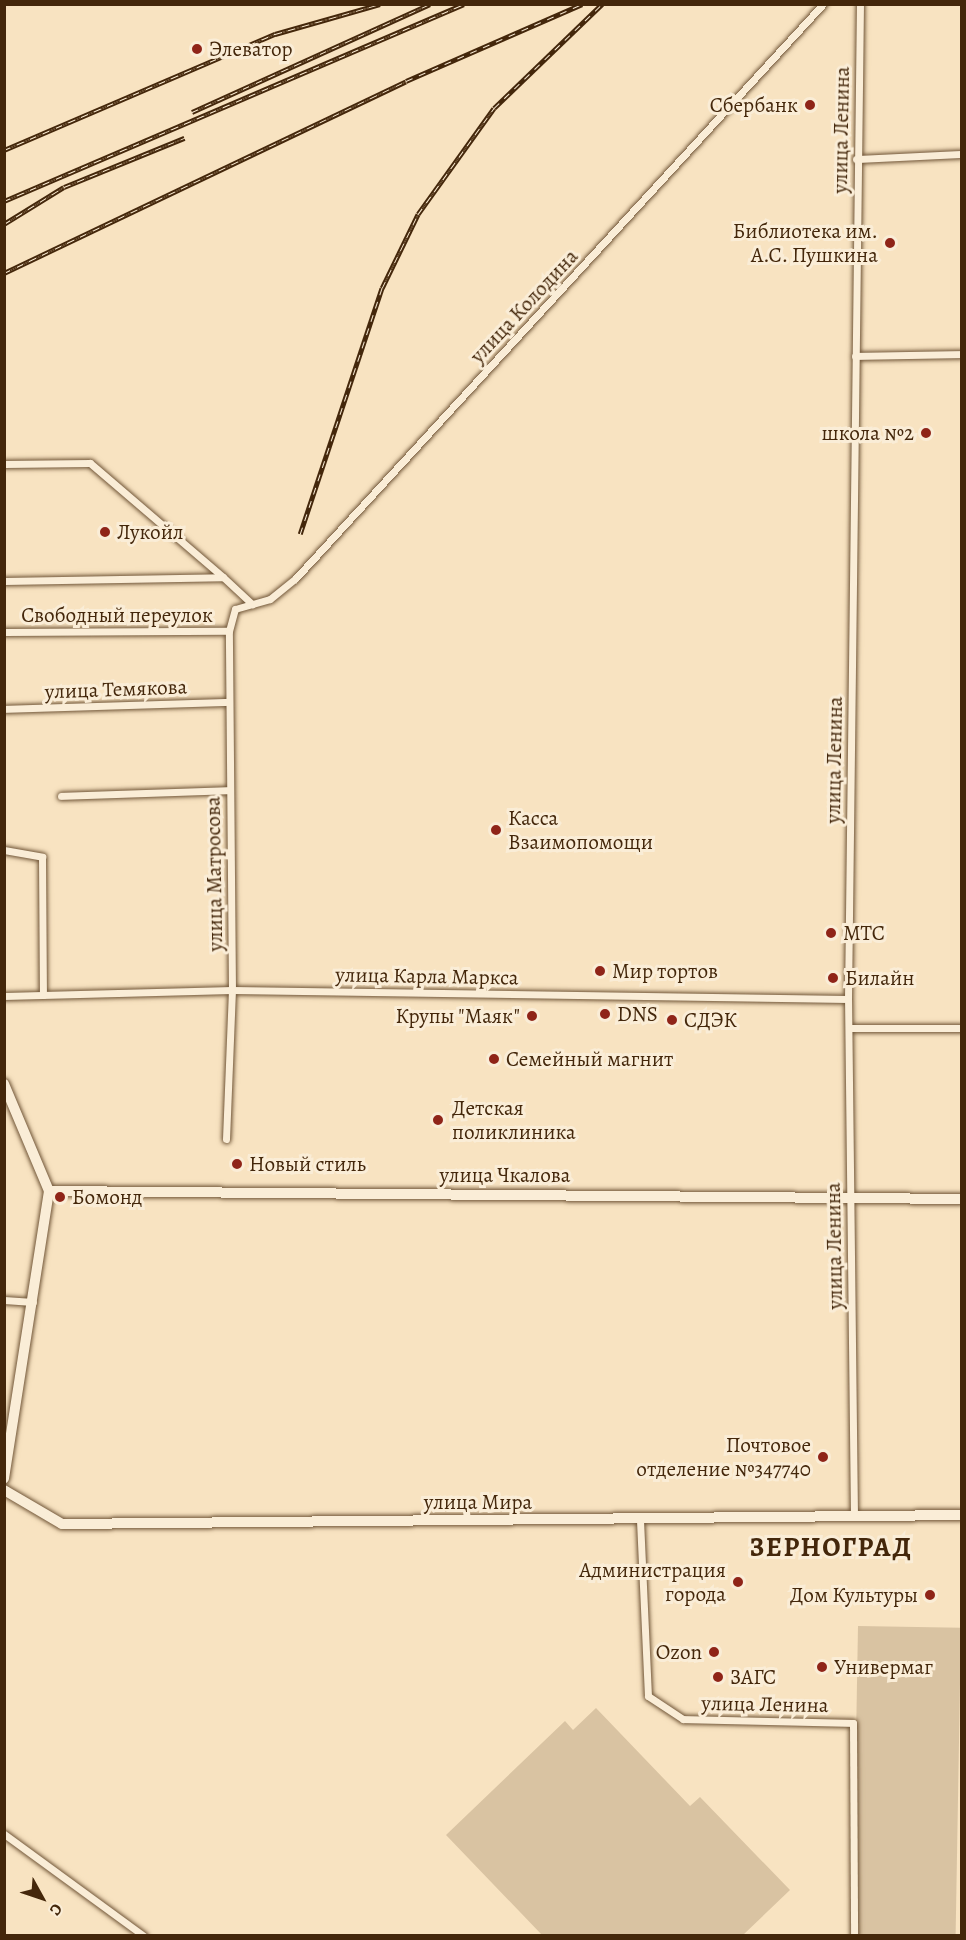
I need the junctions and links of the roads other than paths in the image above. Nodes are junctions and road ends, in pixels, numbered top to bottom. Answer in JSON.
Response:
{"nodes":[{"id":1,"x":823,"y":4,"type":"edge"},
{"id":2,"x":860,"y":4,"type":"edge"},
{"id":3,"x":962,"y":154,"type":"edge"},
{"id":4,"x":856,"y":159,"type":"junction"},
{"id":5,"x":962,"y":354,"type":"edge"},
{"id":6,"x":855,"y":356,"type":"junction"},
{"id":7,"x":4,"y":464,"type":"edge"},
{"id":8,"x":223,"y":577,"type":"junction"},
{"id":9,"x":4,"y":580,"type":"edge"},
{"id":10,"x":252,"y":604,"type":"junction"},
{"id":11,"x":235,"y":609,"type":"joint"},
{"id":12,"x":229,"y":631,"type":"junction"},
{"id":13,"x":4,"y":632,"type":"edge"},
{"id":14,"x":229,"y":702,"type":"junction"},
{"id":15,"x":4,"y":709,"type":"edge"},
{"id":16,"x":230,"y":790,"type":"junction"},
{"id":17,"x":61,"y":796,"type":"dead end"},
{"id":18,"x":4,"y":850,"type":"edge"},
{"id":19,"x":232,"y":990,"type":"junction"},
{"id":20,"x":43,"y":995,"type":"junction"},
{"id":21,"x":4,"y":996,"type":"edge"},
{"id":22,"x":848,"y":999,"type":"junction"},
{"id":23,"x":850,"y":1028,"type":"junction"},
{"id":24,"x":962,"y":1028,"type":"edge"},
{"id":25,"x":4,"y":1084,"type":"edge"},
{"id":26,"x":226,"y":1139,"type":"dead end"},
{"id":27,"x":49,"y":1191,"type":"junction"},
{"id":28,"x":850,"y":1197,"type":"junction"},
{"id":29,"x":962,"y":1199,"type":"edge"},
{"id":30,"x":4,"y":1300,"type":"edge"},
{"id":31,"x":33,"y":1302,"type":"junction"},
{"id":32,"x":4,"y":1478,"type":"edge"},
{"id":33,"x":4,"y":1490,"type":"edge"},
{"id":34,"x":962,"y":1515,"type":"edge"},
{"id":35,"x":854,"y":1516,"type":"junction"},
{"id":36,"x":640,"y":1520,"type":"junction"},
{"id":37,"x":4,"y":1834,"type":"edge"},
{"id":38,"x":144,"y":1935,"type":"edge"},
{"id":39,"x":854,"y":1935,"type":"edge"}],
"edges":[{"from":1,"to":10,"type":"street","name":"улица Колодина"},
{"from":2,"to":4,"type":"street","name":"улица Ленина"},
{"from":3,"to":4,"type":"street"},
{"from":4,"to":6,"type":"street","name":"улица Ленина"},
{"from":5,"to":6,"type":"street"},
{"from":6,"to":22,"type":"street","name":"улица Ленина"},
{"from":7,"to":8,"type":"street"},
{"from":8,"to":9,"type":"street"},
{"from":8,"to":10,"type":"street"},
{"from":10,"to":11,"type":"street","name":"улица Колодина"},
{"from":11,"to":12,"type":"street","name":"улица Матросова"},
{"from":12,"to":13,"type":"street","name":"Свободный переулок"},
{"from":12,"to":14,"type":"street","name":"улица Матросова"},
{"from":14,"to":15,"type":"street","name":"улица Темякова"},
{"from":14,"to":16,"type":"street","name":"улица Матросова"},
{"from":16,"to":17,"type":"street"},
{"from":16,"to":19,"type":"street","name":"улица Матросова"},
{"from":18,"to":20,"type":"street"},
{"from":19,"to":20,"type":"street","name":"улица Карла Маркса"},
{"from":19,"to":22,"type":"street","name":"улица Карла Маркса"},
{"from":19,"to":26,"type":"street","name":"улица Матросова"},
{"from":20,"to":21,"type":"street","name":"улица Карла Маркса"},
{"from":22,"to":23,"type":"street","name":"улица Ленина"},
{"from":23,"to":24,"type":"street"},
{"from":23,"to":28,"type":"street","name":"улица Ленина"},
{"from":25,"to":27,"type":"street"},
{"from":27,"to":28,"type":"street","name":"улица Чкалова"},
{"from":27,"to":31,"type":"street"},
{"from":28,"to":29,"type":"street","name":"улица Чкалова"},
{"from":28,"to":35,"type":"street","name":"улица Ленина"},
{"from":30,"to":31,"type":"street"},
{"from":31,"to":32,"type":"street"},
{"from":33,"to":36,"type":"street","name":"улица Мира"},
{"from":34,"to":35,"type":"street","name":"улица Мира"},
{"from":35,"to":36,"type":"street","name":"улица Мира"},
{"from":36,"to":39,"type":"street","name":"улица Ленина"},
{"from":37,"to":38,"type":"street"}]}
